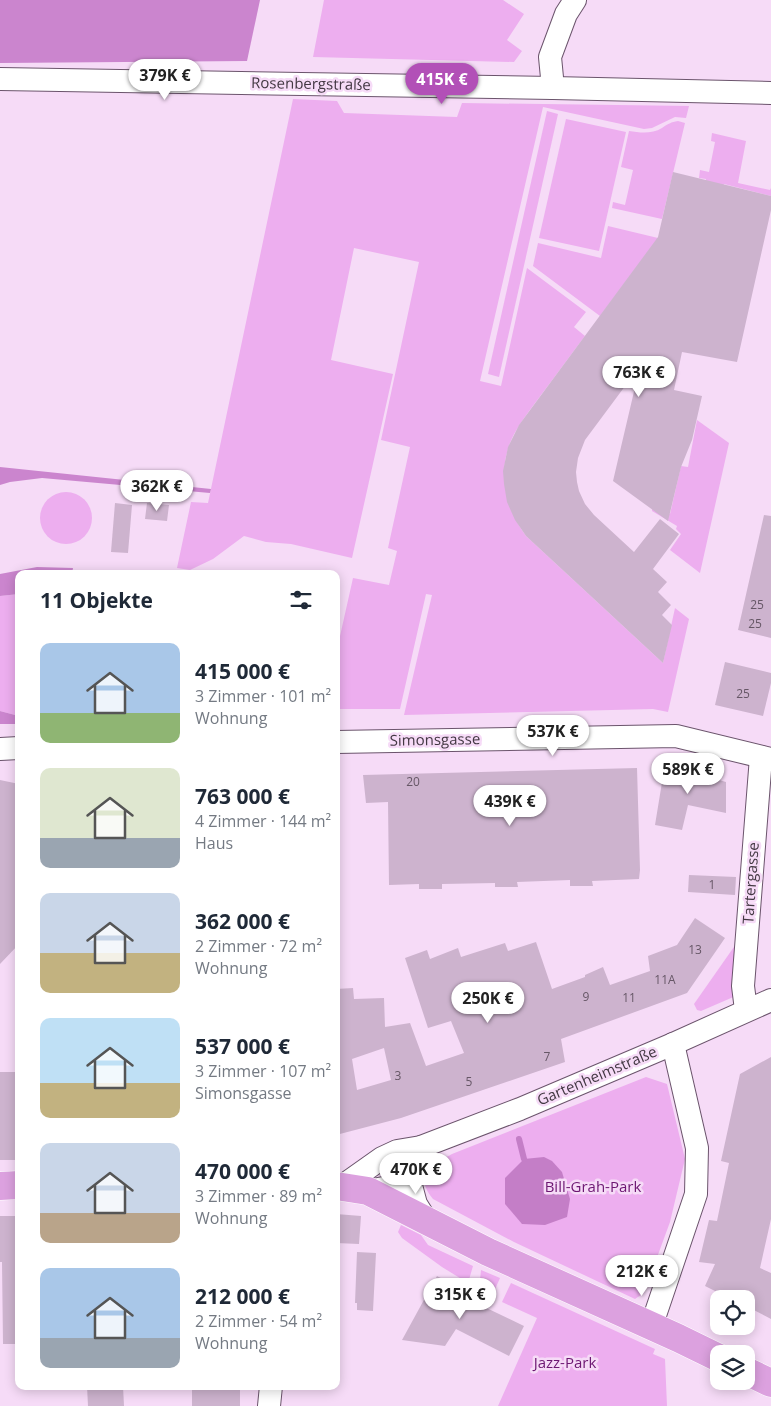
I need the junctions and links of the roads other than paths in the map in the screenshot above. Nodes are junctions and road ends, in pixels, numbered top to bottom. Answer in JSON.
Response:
{"nodes":[{"id":1,"x":575,"y":0,"type":"edge"},
{"id":2,"x":0,"y":80,"type":"edge"},
{"id":3,"x":553,"y":88,"type":"junction"},
{"id":4,"x":771,"y":92,"type":"edge"},
{"id":5,"x":340,"y":742,"type":"edge"},
{"id":6,"x":15,"y":748,"type":"edge"},
{"id":7,"x":0,"y":749,"type":"edge"},
{"id":8,"x":766,"y":758,"type":"edge"},
{"id":9,"x":771,"y":1000,"type":"edge"},
{"id":10,"x":746,"y":1010,"type":"junction"},
{"id":11,"x":673,"y":1044,"type":"junction"},
{"id":12,"x":421,"y":1147,"type":"junction"},
{"id":13,"x":409,"y":1178,"type":"junction"},
{"id":14,"x":15,"y":1185,"type":"edge"},
{"id":15,"x":340,"y":1185,"type":"edge"},
{"id":16,"x":0,"y":1186,"type":"edge"},
{"id":17,"x":340,"y":1186,"type":"edge"},
{"id":18,"x":368,"y":1191,"type":"junction"},
{"id":19,"x":426,"y":1220,"type":"junction"},
{"id":20,"x":651,"y":1327,"type":"junction"},
{"id":21,"x":710,"y":1354,"type":"edge"},
{"id":22,"x":755,"y":1375,"type":"edge"},
{"id":23,"x":771,"y":1383,"type":"edge"},
{"id":24,"x":271,"y":1390,"type":"edge"},
{"id":25,"x":269,"y":1406,"type":"edge"}],
"edges":[{"from":1,"to":3,"type":"street"},
{"from":2,"to":3,"type":"street","name":"Rosenbergstraße"},
{"from":3,"to":4,"type":"street","name":"Rosenbergstraße"},
{"from":5,"to":8,"type":"street","name":"Simonsgasse"},
{"from":6,"to":7,"type":"street"},
{"from":8,"to":10,"type":"street","name":"Tartergasse"},
{"from":9,"to":10,"type":"street","name":"Gartenheimstraße"},
{"from":10,"to":11,"type":"street","name":"Gartenheimstraße"},
{"from":11,"to":12,"type":"street","name":"Gartenheimstraße"},
{"from":11,"to":20,"type":"street"},
{"from":12,"to":13,"type":"street"},
{"from":12,"to":15,"type":"street","name":"Gartenheimstraße"},
{"from":13,"to":18,"type":"street"},
{"from":13,"to":19,"type":"street"},
{"from":14,"to":16,"type":"main road"},
{"from":17,"to":18,"type":"main road"},
{"from":18,"to":19,"type":"main road"},
{"from":19,"to":20,"type":"main road"},
{"from":20,"to":21,"type":"main road"},
{"from":22,"to":23,"type":"main road"},
{"from":24,"to":25,"type":"street"}]}
